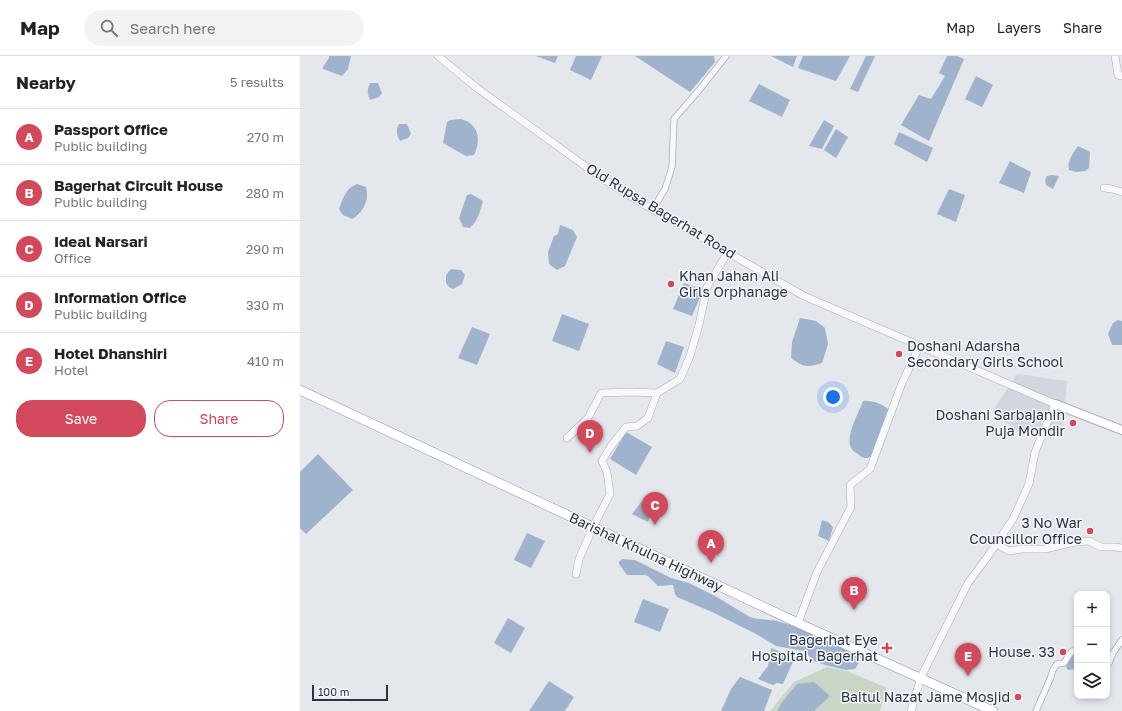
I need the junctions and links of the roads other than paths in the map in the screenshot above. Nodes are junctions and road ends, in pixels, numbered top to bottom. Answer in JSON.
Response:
{"nodes":[{"id":1,"x":438,"y":56,"type":"edge"},
{"id":2,"x":726,"y":56,"type":"edge"},
{"id":3,"x":1115,"y":56,"type":"edge"},
{"id":4,"x":1122,"y":76,"type":"edge"},
{"id":5,"x":1104,"y":188,"type":"dead end"},
{"id":6,"x":1122,"y":192,"type":"edge"},
{"id":7,"x":653,"y":209,"type":"junction"},
{"id":8,"x":728,"y":252,"type":"junction"},
{"id":9,"x":919,"y":346,"type":"dead end"},
{"id":10,"x":300,"y":390,"type":"edge"},
{"id":11,"x":657,"y":393,"type":"junction"},
{"id":12,"x":1055,"y":404,"type":"junction"},
{"id":13,"x":1122,"y":430,"type":"edge"},
{"id":14,"x":567,"y":438,"type":"dead end"},
{"id":15,"x":593,"y":527,"type":"junction"},
{"id":16,"x":996,"y":544,"type":"junction"},
{"id":17,"x":1122,"y":548,"type":"edge"},
{"id":18,"x":576,"y":574,"type":"dead end"},
{"id":19,"x":798,"y":623,"type":"junction"},
{"id":20,"x":1122,"y":640,"type":"edge"},
{"id":21,"x":1074,"y":652,"type":"edge"},
{"id":22,"x":1109,"y":663,"type":"edge"},
{"id":23,"x":920,"y":678,"type":"junction"},
{"id":24,"x":911,"y":711,"type":"edge"},
{"id":25,"x":992,"y":711,"type":"edge"},
{"id":26,"x":1036,"y":711,"type":"edge"}],
"edges":[{"from":1,"to":7,"type":"street","name":"Old Rupsa Bagerhat Road"},
{"from":2,"to":7,"type":"street"},
{"from":3,"to":4,"type":"street"},
{"from":5,"to":6,"type":"street"},
{"from":7,"to":8,"type":"street","name":"Old Rupsa Bagerhat Road"},
{"from":8,"to":11,"type":"street"},
{"from":8,"to":12,"type":"street","name":"Old Rupsa Bagerhat Road"},
{"from":9,"to":19,"type":"street"},
{"from":10,"to":15,"type":"highway","name":"Barishal Khulna Highway"},
{"from":11,"to":14,"type":"street"},
{"from":11,"to":15,"type":"street"},
{"from":12,"to":13,"type":"main road"},
{"from":12,"to":16,"type":"street"},
{"from":15,"to":18,"type":"street"},
{"from":15,"to":19,"type":"highway","name":"Barishal Khulna Highway"},
{"from":16,"to":17,"type":"street"},
{"from":16,"to":23,"type":"street"},
{"from":19,"to":23,"type":"highway","name":"Barishal Khulna Highway"},
{"from":20,"to":22,"type":"street"},
{"from":21,"to":26,"type":"street"},
{"from":23,"to":24,"type":"street"},
{"from":23,"to":25,"type":"highway","name":"Barishal Khulna Highway"}]}
